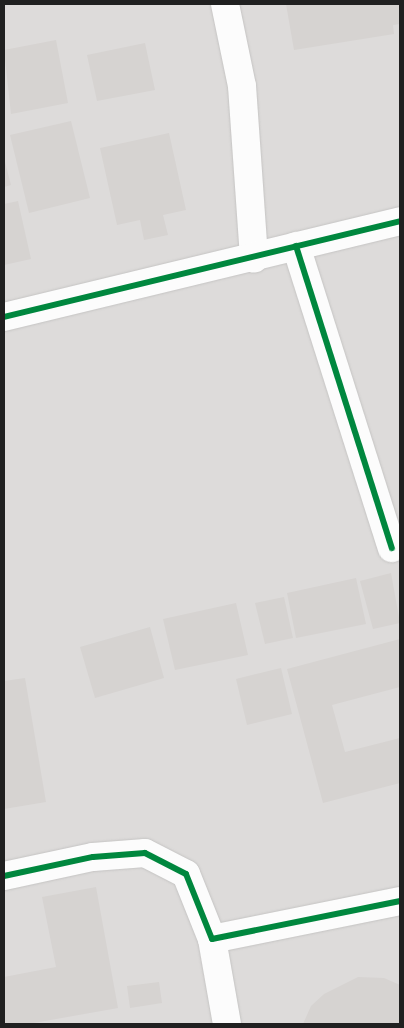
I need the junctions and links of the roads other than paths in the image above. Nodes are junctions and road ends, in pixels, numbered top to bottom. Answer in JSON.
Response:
{"nodes":[{"id":1,"x":225,"y":4,"type":"edge"},
{"id":2,"x":400,"y":221,"type":"edge"},
{"id":3,"x":296,"y":246,"type":"junction"},
{"id":4,"x":254,"y":259,"type":"junction"},
{"id":5,"x":4,"y":316,"type":"edge"},
{"id":6,"x":392,"y":548,"type":"dead end"},
{"id":7,"x":4,"y":876,"type":"edge"},
{"id":8,"x":400,"y":901,"type":"edge"},
{"id":9,"x":212,"y":939,"type":"junction"},
{"id":10,"x":228,"y":1024,"type":"edge"}],
"edges":[{"from":1,"to":4,"type":"street"},
{"from":2,"to":3,"type":"street"},
{"from":3,"to":4,"type":"street"},
{"from":3,"to":6,"type":"street"},
{"from":4,"to":5,"type":"street"},
{"from":7,"to":9,"type":"street"},
{"from":8,"to":9,"type":"street"},
{"from":9,"to":10,"type":"street"}]}
